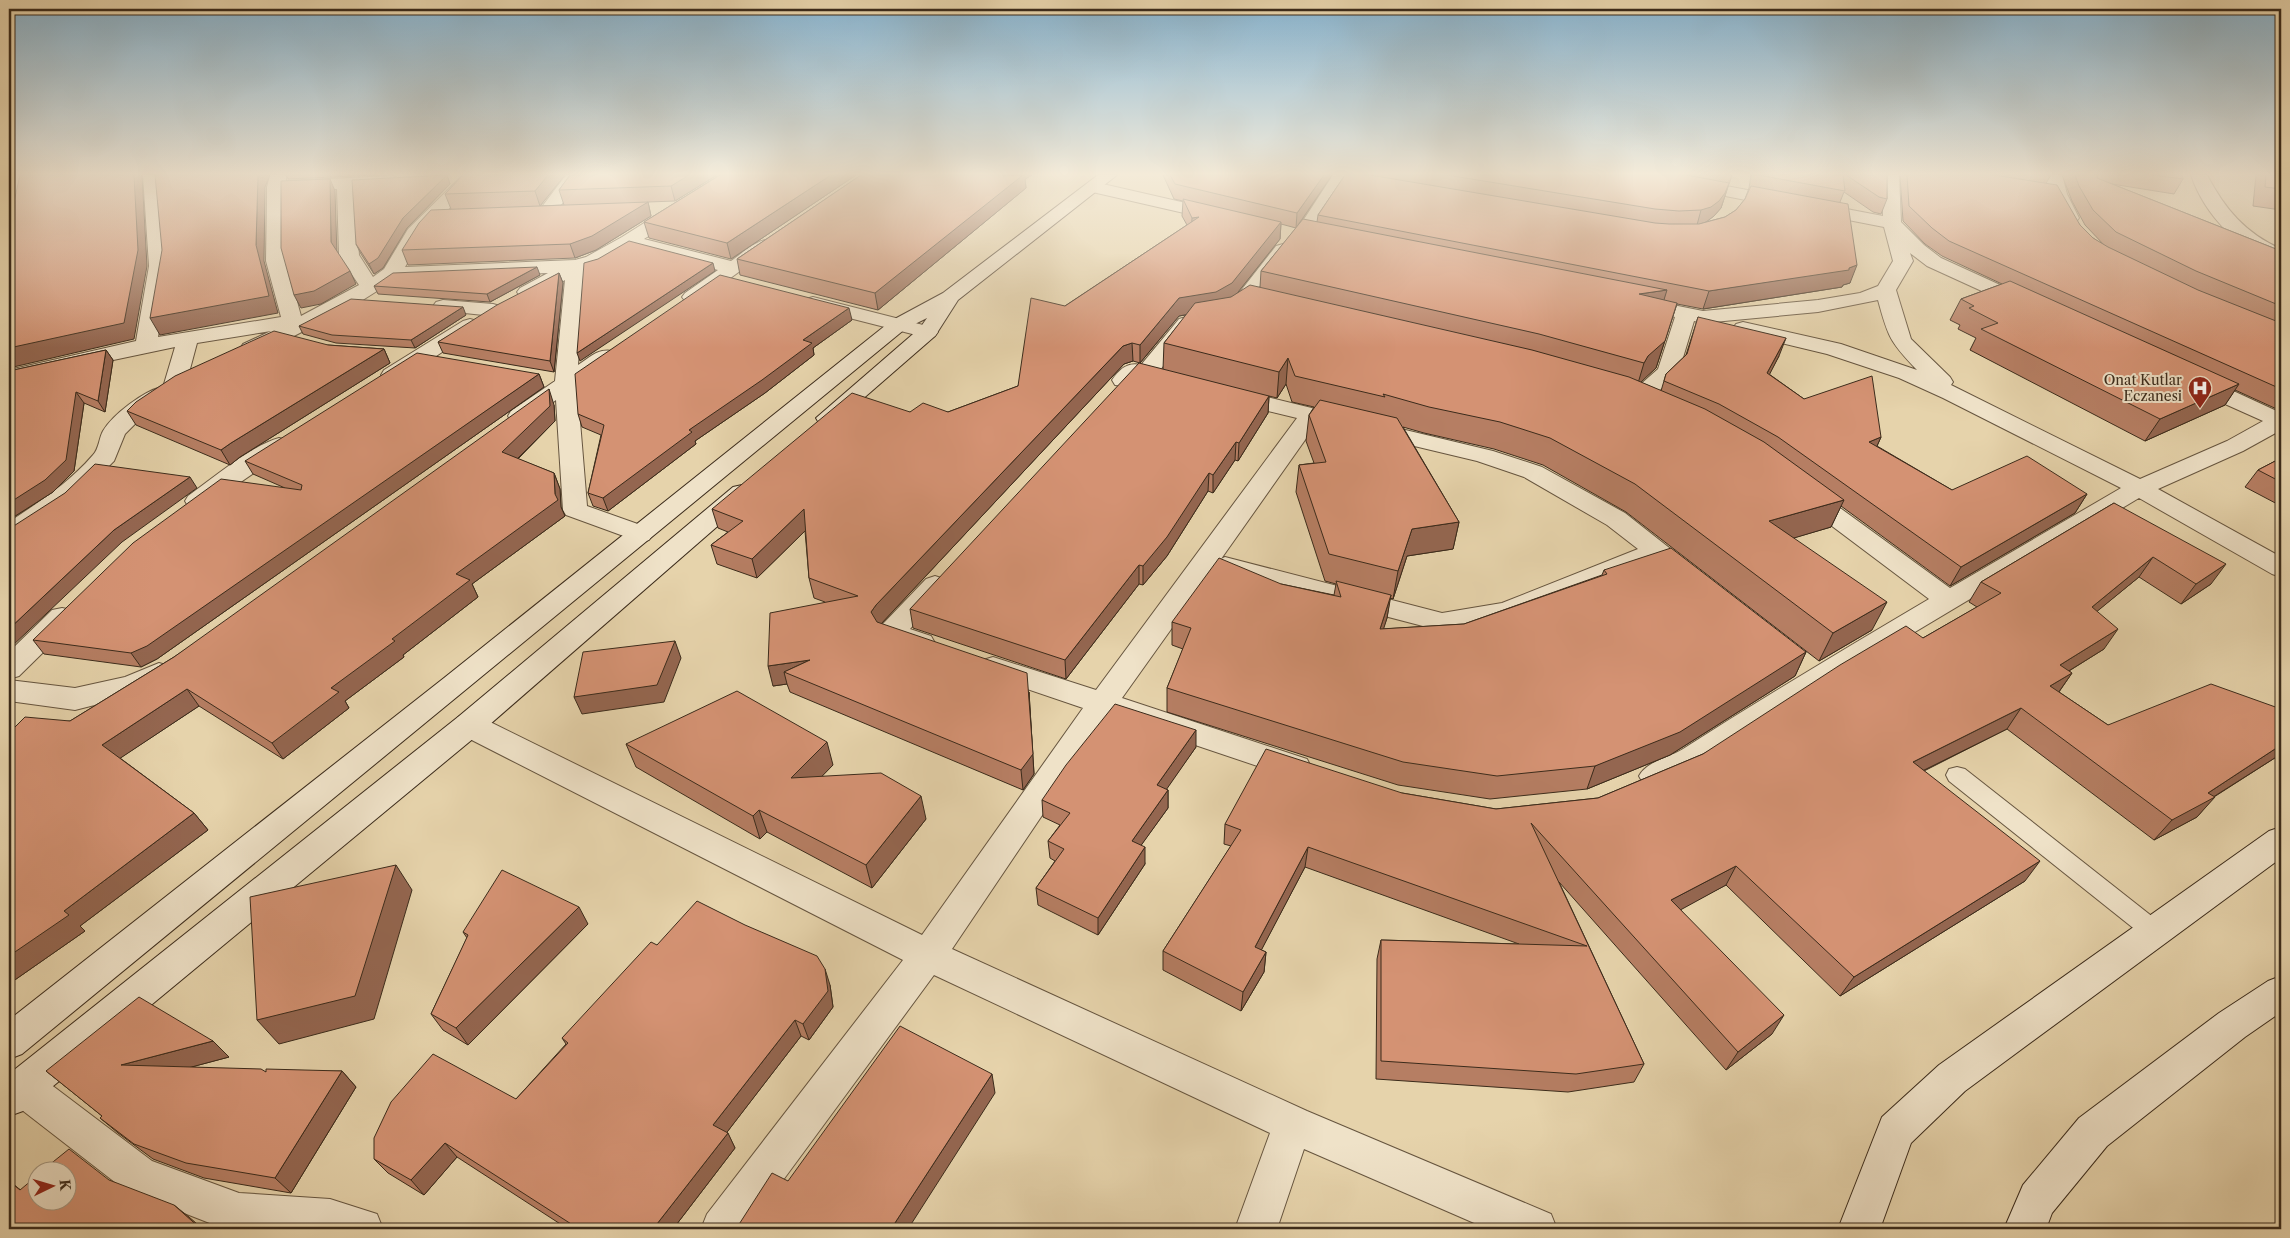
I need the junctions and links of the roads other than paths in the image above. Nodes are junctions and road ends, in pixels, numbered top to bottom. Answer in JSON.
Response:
{"nodes":[{"id":1,"x":156,"y":233,"type":"edge"},
{"id":2,"x":276,"y":233,"type":"edge"},
{"id":3,"x":352,"y":233,"type":"edge"},
{"id":4,"x":417,"y":233,"type":"edge"},
{"id":5,"x":641,"y":233,"type":"edge"},
{"id":6,"x":1033,"y":233,"type":"edge"},
{"id":7,"x":1895,"y":233,"type":"edge"},
{"id":8,"x":1901,"y":233,"type":"edge"},
{"id":9,"x":2241,"y":233,"type":"edge"},
{"id":10,"x":783,"y":234,"type":"edge"},
{"id":11,"x":1294,"y":234,"type":"joint"},
{"id":12,"x":1321,"y":240,"type":"edge"},
{"id":13,"x":629,"y":241,"type":"junction"},
{"id":14,"x":2281,"y":256,"type":"edge"},
{"id":15,"x":576,"y":266,"type":"junction"},
{"id":16,"x":392,"y":273,"type":"junction"},
{"id":17,"x":734,"y":277,"type":"junction"},
{"id":18,"x":1886,"y":290,"type":"junction"},
{"id":19,"x":375,"y":294,"type":"junction"},
{"id":20,"x":950,"y":297,"type":"junction"},
{"id":21,"x":795,"y":298,"type":"edge"},
{"id":22,"x":1619,"y":300,"type":"edge"},
{"id":23,"x":427,"y":305,"type":"edge"},
{"id":24,"x":493,"y":310,"type":"junction"},
{"id":25,"x":671,"y":311,"type":"edge"},
{"id":26,"x":2042,"y":311,"type":"edge"},
{"id":27,"x":1695,"y":315,"type":"junction"},
{"id":28,"x":898,"y":325,"type":"junction"},
{"id":29,"x":294,"y":332,"type":"junction"},
{"id":30,"x":928,"y":332,"type":"junction"},
{"id":31,"x":188,"y":338,"type":"junction"},
{"id":32,"x":623,"y":344,"type":"edge"},
{"id":33,"x":146,"y":345,"type":"junction"},
{"id":34,"x":382,"y":354,"type":"dead end"},
{"id":35,"x":236,"y":356,"type":"edge"},
{"id":36,"x":420,"y":358,"type":"junction"},
{"id":37,"x":449,"y":362,"type":"edge"},
{"id":38,"x":201,"y":372,"type":"edge"},
{"id":39,"x":2175,"y":372,"type":"edge"},
{"id":40,"x":1146,"y":373,"type":"junction"},
{"id":41,"x":9,"y":376,"type":"edge"},
{"id":42,"x":537,"y":377,"type":"edge"},
{"id":43,"x":1174,"y":380,"type":"edge"},
{"id":44,"x":566,"y":382,"type":"junction"},
{"id":45,"x":175,"y":384,"type":"junction"},
{"id":46,"x":371,"y":388,"type":"edge"},
{"id":47,"x":1210,"y":389,"type":"edge"},
{"id":48,"x":1952,"y":393,"type":"junction"},
{"id":49,"x":1621,"y":394,"type":"edge"},
{"id":50,"x":1106,"y":399,"type":"edge"},
{"id":51,"x":1644,"y":403,"type":"junction"},
{"id":52,"x":1667,"y":412,"type":"edge"},
{"id":53,"x":1311,"y":415,"type":"junction"},
{"id":54,"x":2281,"y":421,"type":"edge"},
{"id":55,"x":501,"y":429,"type":"edge"},
{"id":56,"x":298,"y":433,"type":"edge"},
{"id":57,"x":808,"y":435,"type":"edge"},
{"id":58,"x":762,"y":474,"type":"edge"},
{"id":59,"x":1786,"y":479,"type":"edge"},
{"id":60,"x":2139,"y":488,"type":"junction"},
{"id":61,"x":179,"y":515,"type":"edge"},
{"id":62,"x":12,"y":529,"type":"edge"},
{"id":63,"x":640,"y":534,"type":"junction"},
{"id":64,"x":1657,"y":551,"type":"junction"},
{"id":65,"x":1206,"y":561,"type":"junction"},
{"id":66,"x":952,"y":567,"type":"edge"},
{"id":67,"x":2281,"y":568,"type":"edge"},
{"id":68,"x":1703,"y":587,"type":"edge"},
{"id":69,"x":1947,"y":599,"type":"junction"},
{"id":70,"x":77,"y":602,"type":"edge"},
{"id":71,"x":946,"y":651,"type":"edge"},
{"id":72,"x":974,"y":661,"type":"edge"},
{"id":73,"x":176,"y":662,"type":"edge"},
{"id":74,"x":9,"y":669,"type":"edge"},
{"id":75,"x":9,"y":691,"type":"edge"},
{"id":76,"x":1102,"y":704,"type":"junction"},
{"id":77,"x":469,"y":725,"type":"junction"},
{"id":78,"x":1318,"y":774,"type":"edge"},
{"id":79,"x":1957,"y":775,"type":"dead end"},
{"id":80,"x":1627,"y":788,"type":"edge"},
{"id":81,"x":2281,"y":840,"type":"edge"},
{"id":82,"x":2155,"y":932,"type":"junction"},
{"id":83,"x":928,"y":955,"type":"junction"},
{"id":84,"x":2281,"y":992,"type":"edge"},
{"id":85,"x":9,"y":1042,"type":"edge"},
{"id":86,"x":16,"y":1092,"type":"edge"},
{"id":87,"x":1292,"y":1124,"type":"junction"},
{"id":88,"x":338,"y":1226,"type":"edge"},
{"id":89,"x":722,"y":1229,"type":"edge"},
{"id":90,"x":1256,"y":1229,"type":"edge"},
{"id":91,"x":1536,"y":1229,"type":"edge"},
{"id":92,"x":1859,"y":1229,"type":"edge"},
{"id":93,"x":2025,"y":1229,"type":"edge"}],
"edges":[{"from":1,"to":33,"type":"street"},
{"from":2,"to":29,"type":"street"},
{"from":3,"to":19,"type":"street"},
{"from":4,"to":16,"type":"street"},
{"from":5,"to":13,"type":"street"},
{"from":6,"to":20,"type":"street"},
{"from":7,"to":18,"type":"street"},
{"from":8,"to":26,"type":"street"},
{"from":9,"to":14,"type":"street"},
{"from":10,"to":17,"type":"street"},
{"from":11,"to":12,"type":"street"},
{"from":11,"to":40,"type":"street"},
{"from":13,"to":15,"type":"street"},
{"from":13,"to":17,"type":"street"},
{"from":15,"to":16,"type":"street"},
{"from":15,"to":24,"type":"street"},
{"from":15,"to":44,"type":"street"},
{"from":16,"to":19,"type":"street"},
{"from":17,"to":25,"type":"street"},
{"from":18,"to":27,"type":"street"},
{"from":18,"to":48,"type":"street"},
{"from":19,"to":29,"type":"street"},
{"from":20,"to":28,"type":"street"},
{"from":20,"to":30,"type":"street"},
{"from":21,"to":28,"type":"street"},
{"from":22,"to":27,"type":"street"},
{"from":23,"to":24,"type":"street"},
{"from":24,"to":36,"type":"street"},
{"from":27,"to":48,"type":"street"},
{"from":27,"to":51,"type":"street"},
{"from":28,"to":30,"type":"street"},
{"from":28,"to":63,"type":"street"},
{"from":29,"to":31,"type":"street"},
{"from":29,"to":35,"type":"street"},
{"from":30,"to":57,"type":"street"},
{"from":31,"to":33,"type":"street"},
{"from":31,"to":45,"type":"street"},
{"from":32,"to":44,"type":"street"},
{"from":33,"to":41,"type":"street"},
{"from":34,"to":36,"type":"street"},
{"from":36,"to":37,"type":"street"},
{"from":36,"to":46,"type":"street"},
{"from":38,"to":45,"type":"street"},
{"from":39,"to":54,"type":"street"},
{"from":40,"to":43,"type":"street"},
{"from":40,"to":50,"type":"street"},
{"from":42,"to":44,"type":"street"},
{"from":44,"to":55,"type":"street"},
{"from":44,"to":63,"type":"street"},
{"from":45,"to":62,"type":"street"},
{"from":47,"to":53,"type":"street"},
{"from":48,"to":60,"type":"street"},
{"from":49,"to":51,"type":"street"},
{"from":51,"to":52,"type":"street"},
{"from":53,"to":64,"type":"street"},
{"from":53,"to":65,"type":"street"},
{"from":54,"to":60,"type":"street"},
{"from":56,"to":61,"type":"street"},
{"from":58,"to":77,"type":"street"},
{"from":59,"to":69,"type":"street"},
{"from":60,"to":67,"type":"street"},
{"from":60,"to":69,"type":"street"},
{"from":63,"to":85,"type":"street"},
{"from":64,"to":65,"type":"street"},
{"from":64,"to":68,"type":"street"},
{"from":65,"to":76,"type":"street"},
{"from":66,"to":71,"type":"street"},
{"from":69,"to":80,"type":"street"},
{"from":70,"to":74,"type":"street"},
{"from":72,"to":76,"type":"street"},
{"from":73,"to":75,"type":"street"},
{"from":76,"to":78,"type":"street"},
{"from":76,"to":83,"type":"street"},
{"from":77,"to":83,"type":"street"},
{"from":77,"to":86,"type":"street"},
{"from":79,"to":82,"type":"lane"},
{"from":81,"to":82,"type":"street"},
{"from":82,"to":92,"type":"street"},
{"from":83,"to":87,"type":"street"},
{"from":83,"to":89,"type":"street"},
{"from":84,"to":93,"type":"street"},
{"from":86,"to":88,"type":"street"},
{"from":87,"to":90,"type":"street"},
{"from":87,"to":91,"type":"street"}]}
